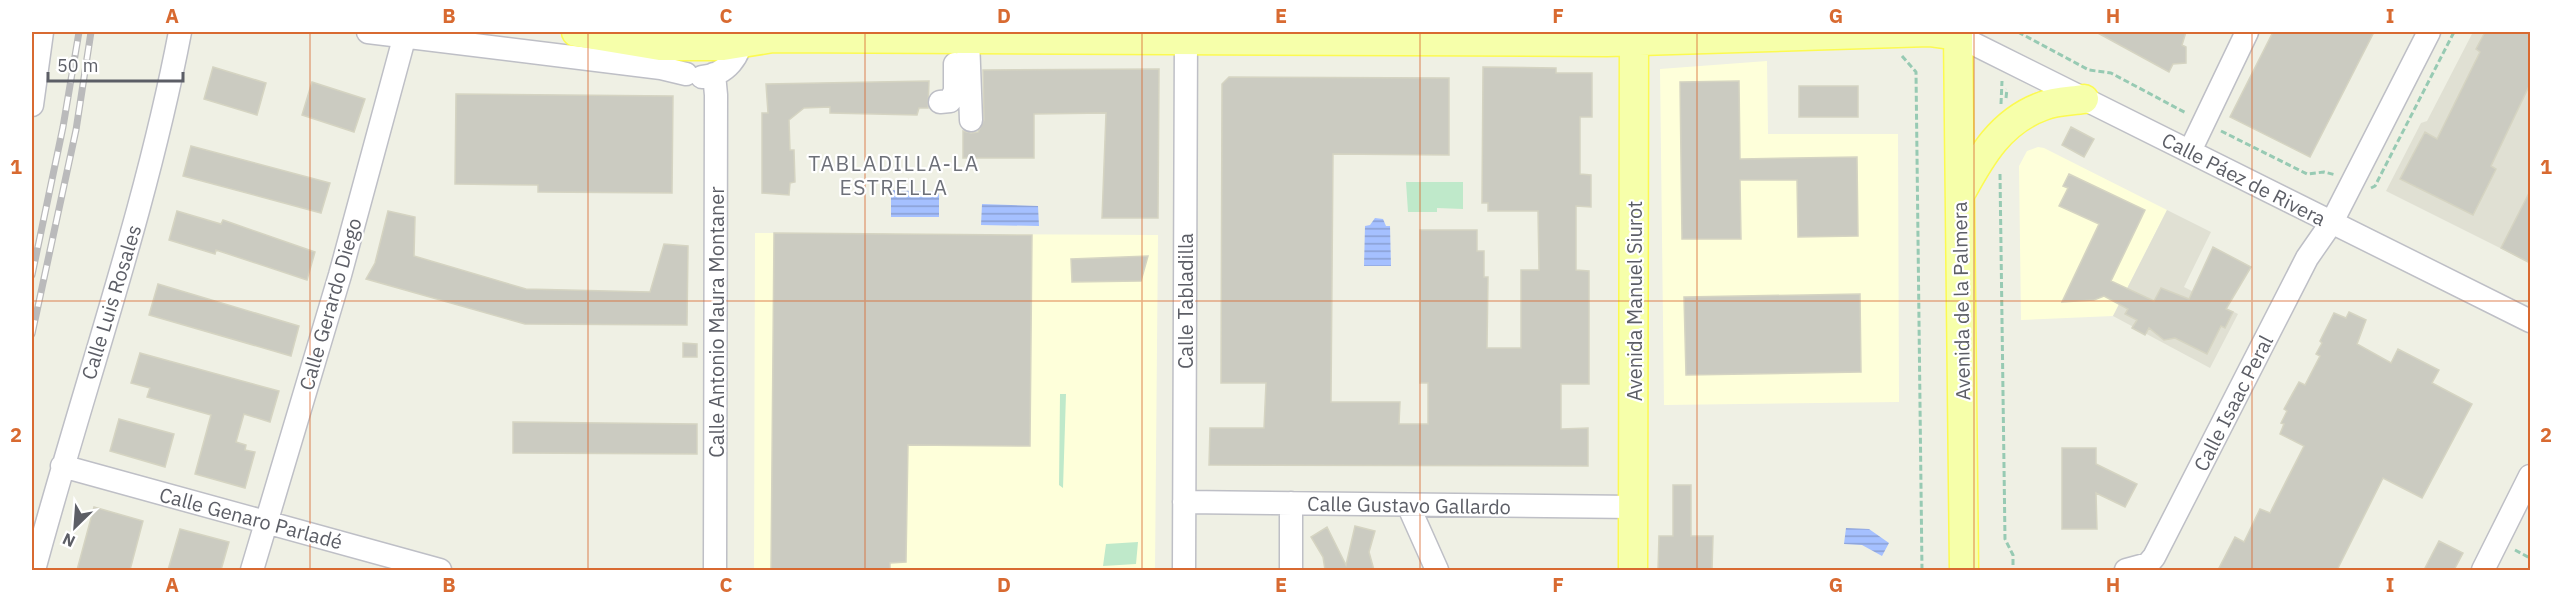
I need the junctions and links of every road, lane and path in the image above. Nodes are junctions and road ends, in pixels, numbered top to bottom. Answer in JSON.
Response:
{"nodes":[{"id":1,"x":42,"y":32,"type":"edge"},
{"id":2,"x":180,"y":32,"type":"edge"},
{"id":3,"x":368,"y":32,"type":"edge"},
{"id":4,"x":576,"y":32,"type":"edge"},
{"id":5,"x":2247,"y":32,"type":"edge"},
{"id":6,"x":2429,"y":32,"type":"edge"},
{"id":7,"x":2454,"y":32,"type":"edge"},
{"id":8,"x":2020,"y":33,"type":"edge"},
{"id":9,"x":1958,"y":34,"type":"edge"},
{"id":10,"x":405,"y":35,"type":"junction"},
{"id":11,"x":751,"y":36,"type":"edge"},
{"id":12,"x":1186,"y":36,"type":"edge"},
{"id":13,"x":1634,"y":37,"type":"edge"},
{"id":14,"x":659,"y":39,"type":"edge"},
{"id":15,"x":960,"y":39,"type":"junction"},
{"id":16,"x":1902,"y":58,"type":"dead end"},
{"id":17,"x":714,"y":74,"type":"junction"},
{"id":18,"x":686,"y":75,"type":"junction"},
{"id":19,"x":2085,"y":99,"type":"junction"},
{"id":20,"x":940,"y":102,"type":"dead end"},
{"id":21,"x":32,"y":105,"type":"edge"},
{"id":22,"x":2190,"y":115,"type":"dead end"},
{"id":23,"x":971,"y":120,"type":"dead end"},
{"id":24,"x":2215,"y":128,"type":"dead end"},
{"id":25,"x":2190,"y":151,"type":"junction"},
{"id":26,"x":2000,"y":168,"type":"dead end"},
{"id":27,"x":2333,"y":174,"type":"dead end"},
{"id":28,"x":2367,"y":190,"type":"dead end"},
{"id":29,"x":1959,"y":194,"type":"junction"},
{"id":30,"x":2332,"y":222,"type":"junction"},
{"id":31,"x":2530,"y":321,"type":"edge"},
{"id":32,"x":62,"y":466,"type":"junction"},
{"id":33,"x":2530,"y":476,"type":"edge"},
{"id":34,"x":1184,"y":502,"type":"junction"},
{"id":35,"x":1291,"y":503,"type":"junction"},
{"id":36,"x":1408,"y":505,"type":"junction"},
{"id":37,"x":1634,"y":507,"type":"junction"},
{"id":38,"x":265,"y":521,"type":"junction"},
{"id":39,"x":34,"y":570,"type":"edge"},
{"id":40,"x":252,"y":570,"type":"edge"},
{"id":41,"x":440,"y":570,"type":"edge"},
{"id":42,"x":715,"y":570,"type":"edge"},
{"id":43,"x":1184,"y":570,"type":"edge"},
{"id":44,"x":1290,"y":570,"type":"edge"},
{"id":45,"x":1437,"y":570,"type":"edge"},
{"id":46,"x":1633,"y":570,"type":"edge"},
{"id":47,"x":1922,"y":570,"type":"edge"},
{"id":48,"x":1964,"y":570,"type":"edge"},
{"id":49,"x":2013,"y":570,"type":"edge"},
{"id":50,"x":2126,"y":570,"type":"edge"},
{"id":51,"x":2482,"y":570,"type":"edge"}],
"edges":[{"from":1,"to":21,"type":"street"},
{"from":2,"to":32,"type":"street","name":"Calle Luis Rosales"},
{"from":3,"to":10,"type":"street"},
{"from":4,"to":14,"type":"main road"},
{"from":5,"to":25,"type":"street"},
{"from":6,"to":30,"type":"street","name":"Calle Isaac Peral"},
{"from":7,"to":28,"type":"path"},
{"from":8,"to":22,"type":"path"},
{"from":9,"to":13,"type":"main road"},
{"from":9,"to":19,"type":"street","name":"Calle Páez de Rivera"},
{"from":9,"to":29,"type":"main road","name":"Avenida de la Palmera"},
{"from":10,"to":18,"type":"street"},
{"from":10,"to":38,"type":"street","name":"Calle Gerardo Diego"},
{"from":11,"to":14,"type":"main road"},
{"from":11,"to":15,"type":"main road"},
{"from":11,"to":17,"type":"street"},
{"from":12,"to":13,"type":"main road"},
{"from":12,"to":15,"type":"main road"},
{"from":12,"to":34,"type":"street","name":"Calle Tabladilla"},
{"from":13,"to":37,"type":"main road","name":"Avenida Manuel Siurot"},
{"from":14,"to":18,"type":"street"},
{"from":15,"to":20,"type":"street"},
{"from":15,"to":23,"type":"street"},
{"from":16,"to":47,"type":"path"},
{"from":17,"to":18,"type":"street"},
{"from":17,"to":42,"type":"street","name":"Calle Antonio Maura Montaner"},
{"from":19,"to":25,"type":"street","name":"Calle Páez de Rivera"},
{"from":19,"to":29,"type":"main road"},
{"from":24,"to":27,"type":"path"},
{"from":25,"to":30,"type":"street","name":"Calle Páez de Rivera"},
{"from":26,"to":49,"type":"path"},
{"from":29,"to":48,"type":"main road","name":"Avenida de la Palmera"},
{"from":30,"to":31,"type":"street","name":"Calle Páez de Rivera"},
{"from":30,"to":50,"type":"street","name":"Calle Isaac Peral"},
{"from":32,"to":38,"type":"street","name":"Calle Genaro Parladé"},
{"from":32,"to":39,"type":"street","name":"Calle Luis Rosales"},
{"from":33,"to":51,"type":"street"},
{"from":34,"to":35,"type":"street","name":"Calle Gustavo Gallardo"},
{"from":34,"to":43,"type":"street","name":"Calle Tabladilla"},
{"from":35,"to":36,"type":"street","name":"Calle Gustavo Gallardo"},
{"from":35,"to":44,"type":"street"},
{"from":36,"to":37,"type":"street","name":"Calle Gustavo Gallardo"},
{"from":36,"to":45,"type":"street"},
{"from":37,"to":46,"type":"main road","name":"Avenida Manuel Siurot"},
{"from":38,"to":40,"type":"street","name":"Calle Gerardo Diego"},
{"from":38,"to":41,"type":"street","name":"Calle Genaro Parladé"}]}
